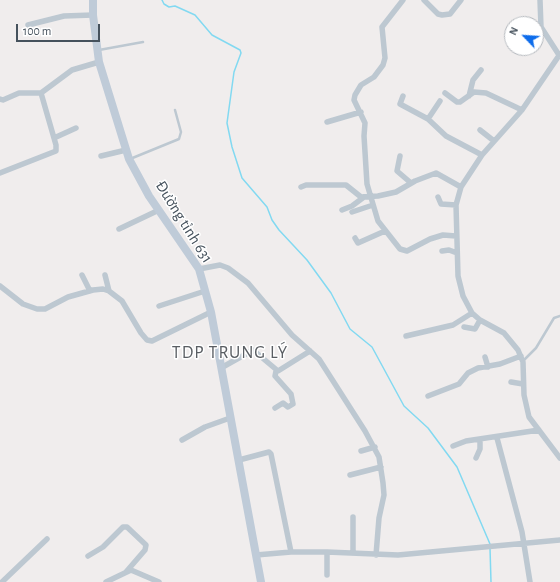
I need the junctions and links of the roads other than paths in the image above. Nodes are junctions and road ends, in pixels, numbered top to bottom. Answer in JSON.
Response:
{"nodes":[{"id":1,"x":93,"y":0,"type":"edge"},
{"id":2,"x":403,"y":0,"type":"edge"},
{"id":3,"x":424,"y":0,"type":"edge"},
{"id":4,"x":461,"y":0,"type":"edge"},
{"id":5,"x":540,"y":0,"type":"edge"},
{"id":6,"x":93,"y":15,"type":"junction"},
{"id":7,"x":28,"y":25,"type":"dead end"},
{"id":8,"x":143,"y":42,"type":"dead end"},
{"id":9,"x":96,"y":51,"type":"junction"},
{"id":10,"x":560,"y":55,"type":"edge"},
{"id":11,"x":99,"y":62,"type":"junction"},
{"id":12,"x":481,"y":70,"type":"dead end"},
{"id":13,"x":41,"y":93,"type":"junction"},
{"id":14,"x":445,"y":93,"type":"dead end"},
{"id":15,"x":403,"y":96,"type":"dead end"},
{"id":16,"x":469,"y":96,"type":"junction"},
{"id":17,"x":1,"y":101,"type":"edge"},
{"id":18,"x":440,"y":101,"type":"dead end"},
{"id":19,"x":175,"y":110,"type":"dead end"},
{"id":20,"x":522,"y":110,"type":"junction"},
{"id":21,"x":361,"y":112,"type":"junction"},
{"id":22,"x":428,"y":119,"type":"junction"},
{"id":23,"x":327,"y":122,"type":"dead end"},
{"id":24,"x":76,"y":128,"type":"dead end"},
{"id":25,"x":480,"y":130,"type":"dead end"},
{"id":26,"x":54,"y":138,"type":"junction"},
{"id":27,"x":494,"y":141,"type":"junction"},
{"id":28,"x":126,"y":150,"type":"junction"},
{"id":29,"x":482,"y":155,"type":"junction"},
{"id":30,"x":101,"y":156,"type":"dead end"},
{"id":31,"x":400,"y":156,"type":"dead end"},
{"id":32,"x":129,"y":159,"type":"junction"},
{"id":33,"x":0,"y":173,"type":"edge"},
{"id":34,"x":411,"y":183,"type":"junction"},
{"id":35,"x":301,"y":187,"type":"dead end"},
{"id":36,"x":461,"y":187,"type":"junction"},
{"id":37,"x":364,"y":197,"type":"junction"},
{"id":38,"x":371,"y":197,"type":"junction"},
{"id":39,"x":438,"y":197,"type":"dead end"},
{"id":40,"x":373,"y":205,"type":"junction"},
{"id":41,"x":456,"y":206,"type":"junction"},
{"id":42,"x":159,"y":210,"type":"junction"},
{"id":43,"x":342,"y":210,"type":"dead end"},
{"id":44,"x":352,"y":212,"type":"dead end"},
{"id":45,"x":119,"y":229,"type":"dead end"},
{"id":46,"x":385,"y":232,"type":"junction"},
{"id":47,"x":456,"y":236,"type":"junction"},
{"id":48,"x":355,"y":238,"type":"dead end"},
{"id":49,"x":442,"y":251,"type":"dead end"},
{"id":50,"x":457,"y":253,"type":"junction"},
{"id":51,"x":199,"y":269,"type":"junction"},
{"id":52,"x":82,"y":275,"type":"dead end"},
{"id":53,"x":105,"y":275,"type":"dead end"},
{"id":54,"x":0,"y":286,"type":"edge"},
{"id":55,"x":90,"y":291,"type":"junction"},
{"id":56,"x":109,"y":291,"type":"junction"},
{"id":57,"x":205,"y":291,"type":"junction"},
{"id":58,"x":158,"y":306,"type":"dead end"},
{"id":59,"x":211,"y":312,"type":"junction"},
{"id":60,"x":472,"y":313,"type":"junction"},
{"id":61,"x":560,"y":316,"type":"edge"},
{"id":62,"x":480,"y":320,"type":"junction"},
{"id":63,"x":464,"y":327,"type":"dead end"},
{"id":64,"x":406,"y":336,"type":"dead end"},
{"id":65,"x":310,"y":351,"type":"junction"},
{"id":66,"x":485,"y":357,"type":"dead end"},
{"id":67,"x":522,"y":359,"type":"junction"},
{"id":68,"x":488,"y":367,"type":"junction"},
{"id":69,"x":221,"y":368,"type":"junction"},
{"id":70,"x":276,"y":371,"type":"junction"},
{"id":71,"x":511,"y":382,"type":"dead end"},
{"id":72,"x":523,"y":384,"type":"junction"},
{"id":73,"x":428,"y":396,"type":"dead end"},
{"id":74,"x":275,"y":408,"type":"dead end"},
{"id":75,"x":230,"y":418,"type":"junction"},
{"id":76,"x":538,"y":430,"type":"junction"},
{"id":77,"x":497,"y":438,"type":"junction"},
{"id":78,"x":182,"y":440,"type":"dead end"},
{"id":79,"x":480,"y":440,"type":"junction"},
{"id":80,"x":452,"y":446,"type":"dead end"},
{"id":81,"x":375,"y":447,"type":"junction"},
{"id":82,"x":361,"y":451,"type":"dead end"},
{"id":83,"x":476,"y":458,"type":"dead end"},
{"id":84,"x":560,"y":458,"type":"edge"},
{"id":85,"x":239,"y":460,"type":"junction"},
{"id":86,"x":381,"y":467,"type":"junction"},
{"id":87,"x":350,"y":475,"type":"dead end"},
{"id":88,"x":353,"y":517,"type":"dead end"},
{"id":89,"x":47,"y":539,"type":"dead end"},
{"id":90,"x":560,"y":540,"type":"edge"},
{"id":91,"x":524,"y":543,"type":"junction"},
{"id":92,"x":291,"y":552,"type":"junction"},
{"id":93,"x":327,"y":552,"type":"junction"},
{"id":94,"x":353,"y":553,"type":"junction"},
{"id":95,"x":256,"y":555,"type":"junction"},
{"id":96,"x":376,"y":555,"type":"junction"},
{"id":97,"x":88,"y":556,"type":"dead end"},
{"id":98,"x":126,"y":572,"type":"junction"},
{"id":99,"x":327,"y":575,"type":"dead end"},
{"id":100,"x":2,"y":582,"type":"edge"},
{"id":101,"x":106,"y":582,"type":"edge"},
{"id":102,"x":159,"y":582,"type":"edge"},
{"id":103,"x":261,"y":582,"type":"edge"},
{"id":104,"x":530,"y":582,"type":"edge"}],
"edges":[{"from":1,"to":6,"type":"main road","name":"Đường tỉnh 631"},
{"from":2,"to":21,"type":"street"},
{"from":3,"to":4,"type":"street"},
{"from":5,"to":10,"type":"street"},
{"from":6,"to":7,"type":"street"},
{"from":6,"to":9,"type":"main road","name":"Đường tỉnh 631"},
{"from":8,"to":9,"type":"lane"},
{"from":9,"to":11,"type":"main road","name":"Đường tỉnh 631"},
{"from":10,"to":20,"type":"street"},
{"from":11,"to":13,"type":"street"},
{"from":11,"to":28,"type":"main road","name":"Đường tỉnh 631"},
{"from":12,"to":16,"type":"street"},
{"from":13,"to":17,"type":"street"},
{"from":13,"to":26,"type":"street"},
{"from":14,"to":16,"type":"street"},
{"from":15,"to":22,"type":"street"},
{"from":16,"to":20,"type":"street"},
{"from":18,"to":22,"type":"street"},
{"from":19,"to":32,"type":"lane"},
{"from":20,"to":27,"type":"street"},
{"from":21,"to":23,"type":"street"},
{"from":21,"to":38,"type":"street"},
{"from":22,"to":29,"type":"street"},
{"from":24,"to":26,"type":"street"},
{"from":25,"to":27,"type":"street"},
{"from":26,"to":33,"type":"street"},
{"from":27,"to":29,"type":"street"},
{"from":28,"to":30,"type":"street"},
{"from":28,"to":32,"type":"main road","name":"Đường tỉnh 631"},
{"from":29,"to":36,"type":"street"},
{"from":31,"to":34,"type":"street"},
{"from":32,"to":42,"type":"main road","name":"Đường tỉnh 631"},
{"from":34,"to":36,"type":"street"},
{"from":34,"to":38,"type":"street"},
{"from":35,"to":37,"type":"street"},
{"from":36,"to":41,"type":"street"},
{"from":37,"to":38,"type":"street"},
{"from":37,"to":43,"type":"street"},
{"from":38,"to":40,"type":"street"},
{"from":39,"to":41,"type":"street"},
{"from":40,"to":44,"type":"street"},
{"from":40,"to":46,"type":"street"},
{"from":41,"to":47,"type":"street"},
{"from":42,"to":45,"type":"street"},
{"from":42,"to":51,"type":"main road","name":"Đường tỉnh 631"},
{"from":46,"to":47,"type":"street"},
{"from":46,"to":48,"type":"street"},
{"from":47,"to":50,"type":"street"},
{"from":49,"to":50,"type":"street"},
{"from":50,"to":60,"type":"street"},
{"from":51,"to":57,"type":"main road","name":"Đường tỉnh 631"},
{"from":51,"to":65,"type":"street"},
{"from":52,"to":55,"type":"street"},
{"from":53,"to":56,"type":"street"},
{"from":54,"to":55,"type":"street"},
{"from":55,"to":56,"type":"street"},
{"from":56,"to":59,"type":"street"},
{"from":57,"to":58,"type":"street"},
{"from":57,"to":59,"type":"main road","name":"Đường tỉnh 631"},
{"from":59,"to":69,"type":"main road","name":"Đường tỉnh 631"},
{"from":60,"to":62,"type":"street"},
{"from":60,"to":64,"type":"street"},
{"from":61,"to":67,"type":"lane"},
{"from":62,"to":63,"type":"street"},
{"from":62,"to":67,"type":"street"},
{"from":65,"to":70,"type":"street"},
{"from":65,"to":81,"type":"street"},
{"from":66,"to":68,"type":"street"},
{"from":67,"to":68,"type":"street"},
{"from":67,"to":72,"type":"street"},
{"from":68,"to":73,"type":"street"},
{"from":69,"to":70,"type":"street"},
{"from":69,"to":75,"type":"main road","name":"Đường tỉnh 631"},
{"from":70,"to":74,"type":"street"},
{"from":71,"to":72,"type":"street"},
{"from":72,"to":76,"type":"street"},
{"from":75,"to":78,"type":"street"},
{"from":75,"to":85,"type":"main road","name":"Đường tỉnh 631"},
{"from":76,"to":77,"type":"street"},
{"from":76,"to":84,"type":"street"},
{"from":77,"to":79,"type":"street"},
{"from":77,"to":91,"type":"street"},
{"from":79,"to":80,"type":"street"},
{"from":79,"to":83,"type":"street"},
{"from":81,"to":82,"type":"street"},
{"from":81,"to":86,"type":"street"},
{"from":85,"to":92,"type":"street"},
{"from":85,"to":95,"type":"main road","name":"Đường tỉnh 631"},
{"from":86,"to":87,"type":"street"},
{"from":86,"to":96,"type":"street"},
{"from":88,"to":94,"type":"street"},
{"from":89,"to":100,"type":"street"},
{"from":90,"to":91,"type":"street"},
{"from":91,"to":96,"type":"street"},
{"from":91,"to":104,"type":"street"},
{"from":92,"to":93,"type":"street"},
{"from":92,"to":95,"type":"street"},
{"from":93,"to":94,"type":"street"},
{"from":93,"to":99,"type":"street"},
{"from":94,"to":96,"type":"street"},
{"from":95,"to":103,"type":"main road","name":"Đường tỉnh 631"},
{"from":97,"to":98,"type":"street"},
{"from":98,"to":101,"type":"street"},
{"from":98,"to":102,"type":"street"}]}
